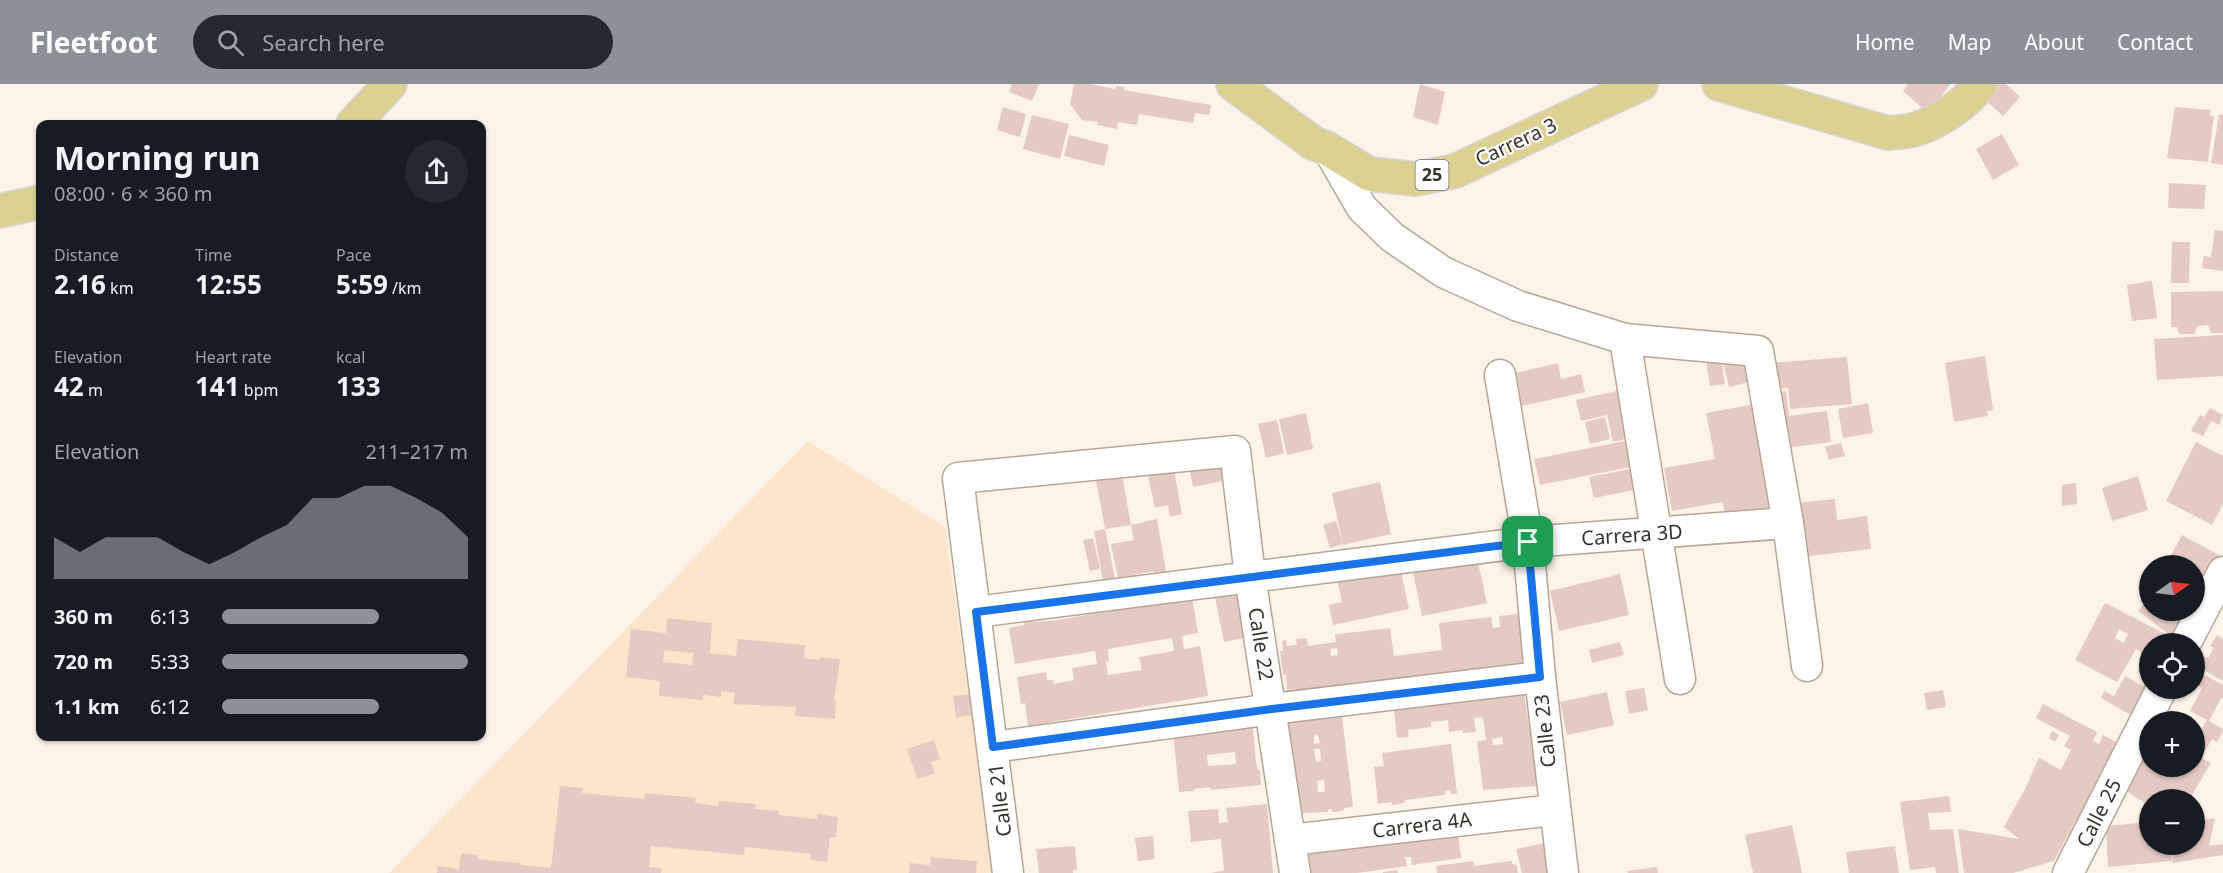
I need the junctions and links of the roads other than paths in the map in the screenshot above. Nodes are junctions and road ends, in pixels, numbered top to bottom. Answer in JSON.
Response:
{"nodes":[{"id":1,"x":390,"y":84,"type":"edge"},
{"id":2,"x":1233,"y":84,"type":"edge"},
{"id":3,"x":1641,"y":84,"type":"edge"},
{"id":4,"x":1719,"y":84,"type":"edge"},
{"id":5,"x":1981,"y":84,"type":"edge"},
{"id":6,"x":357,"y":120,"type":"edge"},
{"id":7,"x":1328,"y":149,"type":"junction"},
{"id":8,"x":36,"y":203,"type":"edge"},
{"id":9,"x":0,"y":211,"type":"edge"},
{"id":10,"x":1625,"y":339,"type":"junction"},
{"id":11,"x":1500,"y":375,"type":"dead end"},
{"id":12,"x":958,"y":478,"type":"joint"},
{"id":13,"x":1788,"y":523,"type":"junction"},
{"id":14,"x":1658,"y":534,"type":"junction"},
{"id":15,"x":1528,"y":542,"type":"junction"},
{"id":16,"x":2223,"y":572,"type":"edge"},
{"id":17,"x":1250,"y":576,"type":"junction"},
{"id":18,"x":2214,"y":610,"type":"edge"},
{"id":19,"x":976,"y":612,"type":"junction"},
{"id":20,"x":2194,"y":633,"type":"edge"},
{"id":21,"x":1807,"y":666,"type":"dead end"},
{"id":22,"x":1540,"y":677,"type":"junction"},
{"id":23,"x":1680,"y":679,"type":"dead end"},
{"id":24,"x":2156,"y":699,"type":"edge"},
{"id":25,"x":1272,"y":709,"type":"junction"},
{"id":26,"x":993,"y":747,"type":"junction"},
{"id":27,"x":1554,"y":810,"type":"junction"},
{"id":28,"x":1290,"y":840,"type":"junction"},
{"id":29,"x":1008,"y":873,"type":"edge"},
{"id":30,"x":1295,"y":873,"type":"edge"},
{"id":31,"x":1563,"y":873,"type":"edge"},
{"id":32,"x":2068,"y":873,"type":"edge"}],
"edges":[{"from":1,"to":6,"type":"main road"},
{"from":2,"to":7,"type":"main road","name":"Carrera 3","number":"25"},
{"from":3,"to":7,"type":"main road","name":"Carrera 3","number":"25"},
{"from":4,"to":5,"type":"main road"},
{"from":7,"to":10,"type":"street"},
{"from":8,"to":9,"type":"main road"},
{"from":10,"to":13,"type":"street"},
{"from":10,"to":14,"type":"street"},
{"from":11,"to":15,"type":"street","name":"Calle 23"},
{"from":12,"to":17,"type":"street","name":"Calle 22"},
{"from":12,"to":19,"type":"street","name":"Calle 21"},
{"from":13,"to":14,"type":"street","name":"Carrera 3D"},
{"from":13,"to":21,"type":"street"},
{"from":14,"to":15,"type":"street","name":"Carrera 3D"},
{"from":14,"to":23,"type":"street"},
{"from":15,"to":17,"type":"street","name":"Carrera 3D"},
{"from":15,"to":22,"type":"street","name":"Calle 23"},
{"from":16,"to":18,"type":"street"},
{"from":17,"to":19,"type":"street","name":"Carrera 3D"},
{"from":17,"to":25,"type":"street","name":"Calle 22"},
{"from":18,"to":20,"type":"street"},
{"from":19,"to":26,"type":"street","name":"Calle 21"},
{"from":22,"to":25,"type":"street"},
{"from":22,"to":27,"type":"street","name":"Calle 23"},
{"from":24,"to":32,"type":"street","name":"Calle 25"},
{"from":25,"to":26,"type":"street"},
{"from":25,"to":28,"type":"street","name":"Calle 22"},
{"from":26,"to":29,"type":"street","name":"Calle 21"},
{"from":27,"to":28,"type":"street","name":"Carrera 4A"},
{"from":27,"to":31,"type":"street","name":"Calle 23"},
{"from":28,"to":30,"type":"street","name":"Calle 22"}]}
